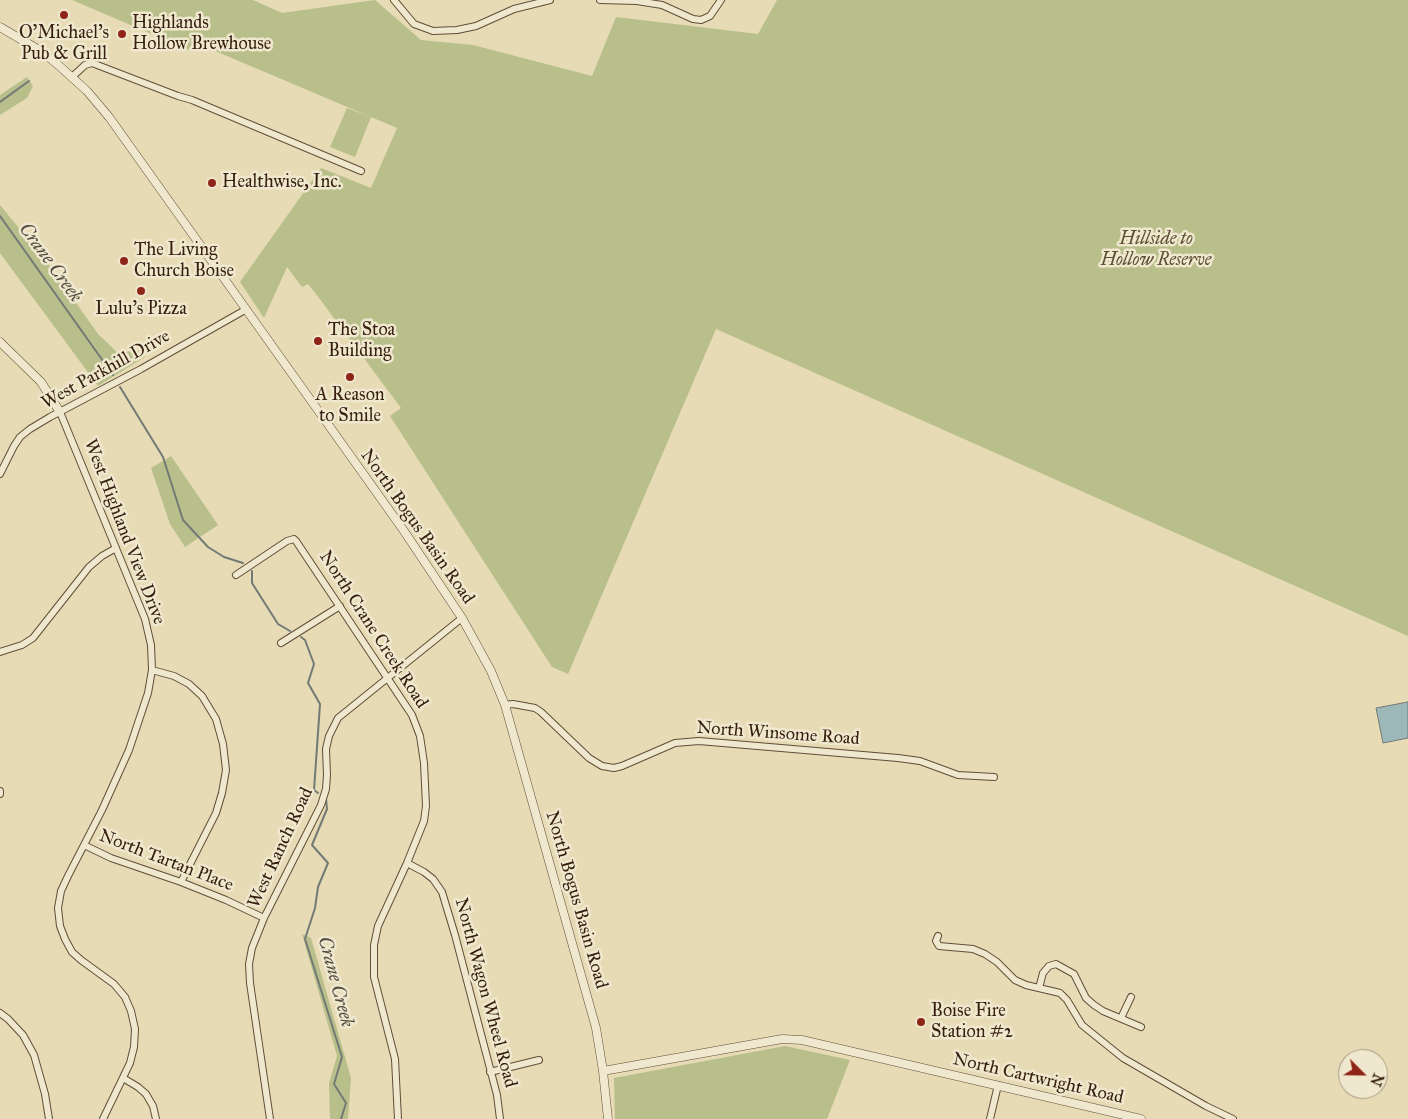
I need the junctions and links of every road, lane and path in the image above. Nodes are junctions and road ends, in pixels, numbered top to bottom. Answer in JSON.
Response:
{"nodes":[{"id":1,"x":394,"y":0,"type":"edge"},
{"id":2,"x":550,"y":0,"type":"edge"},
{"id":3,"x":600,"y":0,"type":"edge"},
{"id":4,"x":721,"y":0,"type":"edge"},
{"id":5,"x":0,"y":27,"type":"edge"},
{"id":6,"x":72,"y":77,"type":"junction"},
{"id":7,"x":361,"y":171,"type":"dead end"},
{"id":8,"x":245,"y":310,"type":"junction"},
{"id":9,"x":0,"y":342,"type":"edge"},
{"id":10,"x":60,"y":412,"type":"junction"},
{"id":11,"x":0,"y":474,"type":"edge"},
{"id":12,"x":116,"y":548,"type":"junction"},
{"id":13,"x":236,"y":575,"type":"dead end"},
{"id":14,"x":340,"y":606,"type":"junction"},
{"id":15,"x":462,"y":618,"type":"junction"},
{"id":16,"x":282,"y":643,"type":"dead end"},
{"id":17,"x":0,"y":652,"type":"edge"},
{"id":18,"x":152,"y":670,"type":"junction"},
{"id":19,"x":388,"y":678,"type":"junction"},
{"id":20,"x":505,"y":705,"type":"junction"},
{"id":21,"x":994,"y":777,"type":"dead end"},
{"id":22,"x":0,"y":790,"type":"edge"},
{"id":23,"x":0,"y":794,"type":"edge"},
{"id":24,"x":84,"y":845,"type":"junction"},
{"id":25,"x":407,"y":863,"type":"junction"},
{"id":26,"x":181,"y":882,"type":"junction"},
{"id":27,"x":264,"y":918,"type":"junction"},
{"id":28,"x":938,"y":936,"type":"dead end"},
{"id":29,"x":1039,"y":988,"type":"junction"},
{"id":30,"x":1131,"y":997,"type":"dead end"},
{"id":31,"x":0,"y":1013,"type":"edge"},
{"id":32,"x":1121,"y":1018,"type":"junction"},
{"id":33,"x":1141,"y":1026,"type":"dead end"},
{"id":34,"x":539,"y":1060,"type":"dead end"},
{"id":35,"x":490,"y":1072,"type":"junction"},
{"id":36,"x":603,"y":1072,"type":"junction"},
{"id":37,"x":122,"y":1078,"type":"junction"},
{"id":38,"x":998,"y":1085,"type":"junction"},
{"id":39,"x":49,"y":1119,"type":"edge"},
{"id":40,"x":103,"y":1119,"type":"edge"},
{"id":41,"x":156,"y":1119,"type":"edge"},
{"id":42,"x":270,"y":1119,"type":"edge"},
{"id":43,"x":398,"y":1119,"type":"edge"},
{"id":44,"x":500,"y":1119,"type":"edge"},
{"id":45,"x":608,"y":1119,"type":"edge"},
{"id":46,"x":990,"y":1119,"type":"edge"},
{"id":47,"x":1141,"y":1119,"type":"edge"},
{"id":48,"x":1233,"y":1119,"type":"edge"}],
"edges":[{"from":1,"to":2,"type":"street"},
{"from":3,"to":4,"type":"street"},
{"from":5,"to":6,"type":"street","name":"North Bogus Basin Road"},
{"from":6,"to":7,"type":"street"},
{"from":6,"to":8,"type":"street","name":"North Bogus Basin Road"},
{"from":8,"to":10,"type":"street","name":"West Parkhill Drive"},
{"from":8,"to":15,"type":"street","name":"North Bogus Basin Road"},
{"from":9,"to":10,"type":"street"},
{"from":10,"to":11,"type":"street","name":"West Parkhill Drive"},
{"from":10,"to":12,"type":"street","name":"West Highland View Drive"},
{"from":12,"to":17,"type":"street"},
{"from":12,"to":18,"type":"street","name":"West Highland View Drive"},
{"from":13,"to":14,"type":"street","name":"North Crane Creek Road"},
{"from":14,"to":16,"type":"street"},
{"from":14,"to":19,"type":"street","name":"North Crane Creek Road"},
{"from":15,"to":19,"type":"street","name":"West Ranch Road"},
{"from":15,"to":20,"type":"street","name":"North Bogus Basin Road"},
{"from":18,"to":24,"type":"street","name":"West Highland View Drive"},
{"from":18,"to":26,"type":"street"},
{"from":19,"to":25,"type":"street","name":"North Crane Creek Road"},
{"from":19,"to":27,"type":"street","name":"West Ranch Road"},
{"from":20,"to":21,"type":"street","name":"North Winsome Road"},
{"from":20,"to":36,"type":"street","name":"North Bogus Basin Road"},
{"from":22,"to":23,"type":"street"},
{"from":24,"to":26,"type":"street","name":"North Tartan Place"},
{"from":24,"to":37,"type":"street","name":"West Highland View Drive"},
{"from":25,"to":35,"type":"street","name":"North Wagon Wheel Road"},
{"from":25,"to":43,"type":"street","name":"North Crane Creek Road"},
{"from":26,"to":27,"type":"street","name":"North Tartan Place"},
{"from":27,"to":42,"type":"street","name":"West Ranch Road"},
{"from":28,"to":29,"type":"street"},
{"from":29,"to":32,"type":"street"},
{"from":29,"to":48,"type":"street"},
{"from":30,"to":32,"type":"street"},
{"from":31,"to":39,"type":"street"},
{"from":32,"to":33,"type":"street"},
{"from":34,"to":35,"type":"street"},
{"from":35,"to":44,"type":"street","name":"North Wagon Wheel Road"},
{"from":36,"to":38,"type":"street","name":"North Cartwright Road"},
{"from":36,"to":45,"type":"street","name":"North Bogus Basin Road"},
{"from":37,"to":40,"type":"street","name":"West Highland View Drive"},
{"from":37,"to":41,"type":"street"},
{"from":38,"to":46,"type":"street"},
{"from":38,"to":47,"type":"street","name":"North Cartwright Road"}]}
